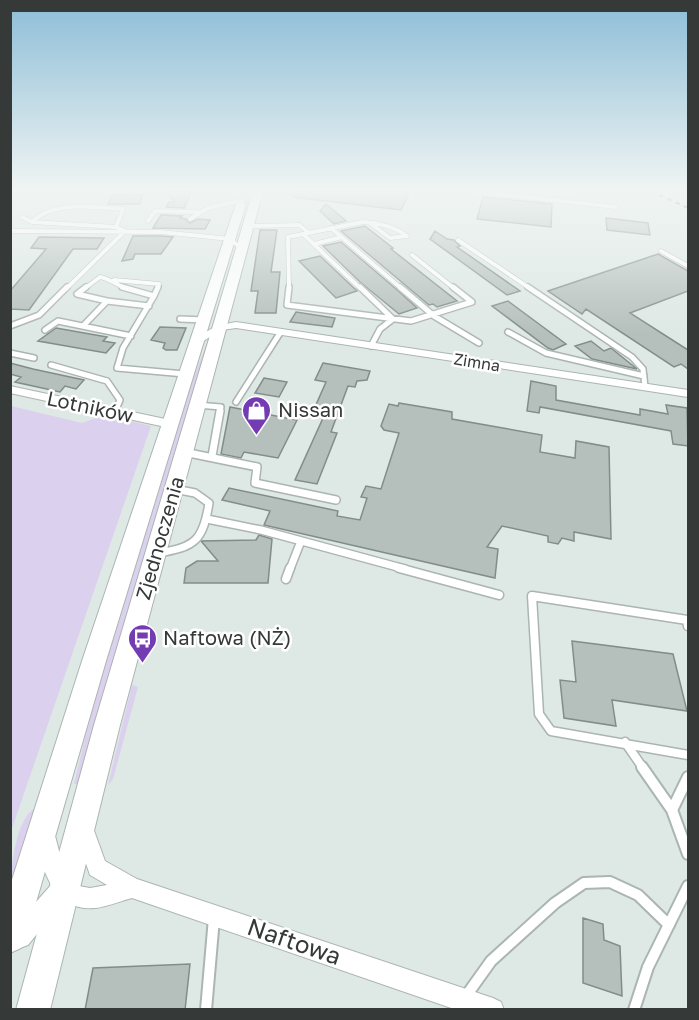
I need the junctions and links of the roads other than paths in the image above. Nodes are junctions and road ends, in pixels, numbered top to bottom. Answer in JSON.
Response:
{"nodes":[{"id":1,"x":117,"y":239,"type":"edge"},
{"id":2,"x":225,"y":239,"type":"edge"},
{"id":3,"x":230,"y":239,"type":"junction"},
{"id":4,"x":245,"y":239,"type":"edge"},
{"id":5,"x":288,"y":239,"type":"edge"},
{"id":6,"x":310,"y":239,"type":"edge"},
{"id":7,"x":336,"y":239,"type":"edge"},
{"id":8,"x":344,"y":239,"type":"edge"},
{"id":9,"x":458,"y":240,"type":"dead end"},
{"id":10,"x":314,"y":244,"type":"junction"},
{"id":11,"x":242,"y":249,"type":"junction"},
{"id":12,"x":661,"y":251,"type":"dead end"},
{"id":13,"x":412,"y":255,"type":"dead end"},
{"id":14,"x":688,"y":266,"type":"edge"},
{"id":15,"x":114,"y":280,"type":"junction"},
{"id":16,"x":154,"y":296,"type":"junction"},
{"id":17,"x":107,"y":301,"type":"junction"},
{"id":18,"x":149,"y":306,"type":"junction"},
{"id":19,"x":434,"y":316,"type":"junction"},
{"id":20,"x":180,"y":319,"type":"dead end"},
{"id":21,"x":393,"y":319,"type":"junction"},
{"id":22,"x":209,"y":321,"type":"junction"},
{"id":23,"x":10,"y":326,"type":"edge"},
{"id":24,"x":83,"y":326,"type":"junction"},
{"id":25,"x":45,"y":330,"type":"dead end"},
{"id":26,"x":508,"y":332,"type":"dead end"},
{"id":27,"x":280,"y":333,"type":"junction"},
{"id":28,"x":131,"y":336,"type":"junction"},
{"id":29,"x":479,"y":343,"type":"dead end"},
{"id":30,"x":371,"y":346,"type":"junction"},
{"id":31,"x":10,"y":353,"type":"edge"},
{"id":32,"x":34,"y":358,"type":"dead end"},
{"id":33,"x":51,"y":365,"type":"dead end"},
{"id":34,"x":186,"y":374,"type":"junction"},
{"id":35,"x":645,"y":382,"type":"junction"},
{"id":36,"x":10,"y":389,"type":"edge"},
{"id":37,"x":688,"y":394,"type":"edge"},
{"id":38,"x":236,"y":402,"type":"dead end"},
{"id":39,"x":197,"y":405,"type":"junction"},
{"id":40,"x":115,"y":412,"type":"junction"},
{"id":41,"x":170,"y":424,"type":"junction"},
{"id":42,"x":184,"y":452,"type":"junction"},
{"id":43,"x":212,"y":456,"type":"junction"},
{"id":44,"x":173,"y":489,"type":"junction"},
{"id":45,"x":336,"y":501,"type":"dead end"},
{"id":46,"x":207,"y":519,"type":"junction"},
{"id":47,"x":301,"y":541,"type":"junction"},
{"id":48,"x":155,"y":553,"type":"junction"},
{"id":49,"x":286,"y":579,"type":"dead end"},
{"id":50,"x":499,"y":596,"type":"dead end"},
{"id":51,"x":688,"y":626,"type":"edge"},
{"id":52,"x":625,"y":742,"type":"junction"},
{"id":53,"x":688,"y":755,"type":"edge"},
{"id":54,"x":688,"y":777,"type":"edge"},
{"id":55,"x":672,"y":810,"type":"junction"},
{"id":56,"x":82,"y":819,"type":"junction"},
{"id":57,"x":45,"y":825,"type":"junction"},
{"id":58,"x":688,"y":854,"type":"edge"},
{"id":59,"x":97,"y":868,"type":"junction"},
{"id":60,"x":64,"y":886,"type":"junction"},
{"id":61,"x":688,"y":886,"type":"edge"},
{"id":62,"x":132,"y":888,"type":"junction"},
{"id":63,"x":214,"y":916,"type":"junction"},
{"id":64,"x":669,"y":925,"type":"junction"},
{"id":65,"x":11,"y":936,"type":"edge"},
{"id":66,"x":10,"y":950,"type":"edge"},
{"id":67,"x":464,"y":1000,"type":"junction"},
{"id":68,"x":33,"y":1010,"type":"edge"},
{"id":69,"x":206,"y":1010,"type":"edge"},
{"id":70,"x":494,"y":1010,"type":"edge"},
{"id":71,"x":634,"y":1010,"type":"edge"}],
"edges":[{"from":1,"to":23,"type":"lane"},
{"from":2,"to":3,"type":"lane"},
{"from":3,"to":11,"type":"lane"},
{"from":3,"to":22,"type":"main road","name":"Zjednoczenia"},
{"from":4,"to":11,"type":"main road","name":"Zjednoczenia"},
{"from":5,"to":21,"type":"lane"},
{"from":6,"to":10,"type":"lane"},
{"from":7,"to":10,"type":"lane"},
{"from":8,"to":19,"type":"lane"},
{"from":9,"to":35,"type":"lane"},
{"from":10,"to":21,"type":"lane"},
{"from":11,"to":22,"type":"main road","name":"Zjednoczenia"},
{"from":12,"to":14,"type":"lane"},
{"from":13,"to":19,"type":"lane"},
{"from":15,"to":16,"type":"lane"},
{"from":15,"to":16,"type":"lane"},
{"from":15,"to":17,"type":"lane"},
{"from":16,"to":18,"type":"lane"},
{"from":17,"to":18,"type":"lane"},
{"from":17,"to":24,"type":"lane"},
{"from":18,"to":28,"type":"lane"},
{"from":19,"to":21,"type":"lane"},
{"from":19,"to":29,"type":"lane"},
{"from":20,"to":22,"type":"lane"},
{"from":21,"to":30,"type":"lane"},
{"from":22,"to":27,"type":"street","name":"Zimna"},
{"from":22,"to":34,"type":"main road","name":"Zjednoczenia"},
{"from":22,"to":39,"type":"main road","name":"Zjednoczenia"},
{"from":24,"to":25,"type":"lane"},
{"from":24,"to":28,"type":"lane"},
{"from":26,"to":35,"type":"lane"},
{"from":27,"to":30,"type":"street","name":"Zimna"},
{"from":27,"to":38,"type":"lane"},
{"from":28,"to":34,"type":"lane"},
{"from":30,"to":35,"type":"street","name":"Zimna"},
{"from":31,"to":32,"type":"lane"},
{"from":33,"to":40,"type":"lane"},
{"from":34,"to":41,"type":"main road","name":"Zjednoczenia"},
{"from":35,"to":37,"type":"street","name":"Zimna"},
{"from":36,"to":40,"type":"street","name":"Lotników"},
{"from":39,"to":42,"type":"main road","name":"Zjednoczenia"},
{"from":39,"to":43,"type":"lane"},
{"from":40,"to":41,"type":"street","name":"Lotników"},
{"from":41,"to":57,"type":"main road","name":"Zjednoczenia"},
{"from":42,"to":43,"type":"lane"},
{"from":42,"to":44,"type":"main road","name":"Zjednoczenia"},
{"from":43,"to":45,"type":"lane"},
{"from":44,"to":46,"type":"lane"},
{"from":44,"to":48,"type":"main road","name":"Zjednoczenia"},
{"from":46,"to":47,"type":"lane"},
{"from":46,"to":48,"type":"lane"},
{"from":47,"to":49,"type":"lane"},
{"from":47,"to":50,"type":"lane"},
{"from":48,"to":56,"type":"main road","name":"Zjednoczenia"},
{"from":51,"to":52,"type":"lane"},
{"from":52,"to":53,"type":"lane"},
{"from":52,"to":55,"type":"lane"},
{"from":54,"to":55,"type":"lane"},
{"from":55,"to":58,"type":"lane"},
{"from":56,"to":59,"type":"street"},
{"from":56,"to":60,"type":"main road","name":"Zjednoczenia"},
{"from":57,"to":60,"type":"street","name":"Zjednoczenia"},
{"from":57,"to":65,"type":"main road","name":"Zjednoczenia"},
{"from":59,"to":60,"type":"street"},
{"from":59,"to":62,"type":"street","name":"Naftowa"},
{"from":60,"to":62,"type":"street"},
{"from":60,"to":66,"type":"street"},
{"from":60,"to":68,"type":"main road","name":"Zjednoczenia"},
{"from":61,"to":64,"type":"lane"},
{"from":62,"to":63,"type":"street","name":"Naftowa"},
{"from":63,"to":67,"type":"street","name":"Naftowa"},
{"from":63,"to":69,"type":"lane"},
{"from":64,"to":67,"type":"lane"},
{"from":64,"to":71,"type":"lane"},
{"from":67,"to":70,"type":"street","name":"Naftowa"}]}
